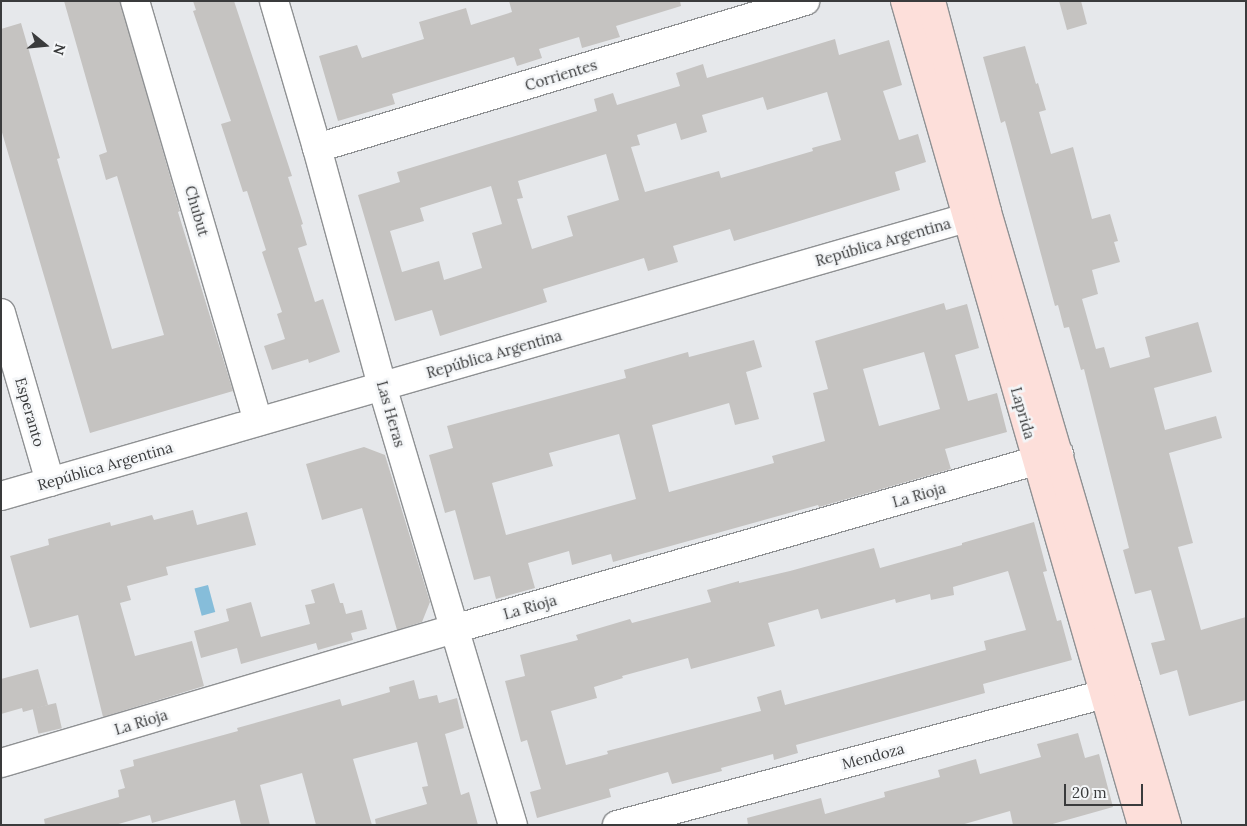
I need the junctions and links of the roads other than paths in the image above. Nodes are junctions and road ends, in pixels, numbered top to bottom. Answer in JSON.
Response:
{"nodes":[{"id":1,"x":135,"y":1,"type":"edge"},
{"id":2,"x":274,"y":1,"type":"edge"},
{"id":3,"x":805,"y":1,"type":"edge"},
{"id":4,"x":905,"y":1,"type":"edge"},
{"id":5,"x":931,"y":1,"type":"edge"},
{"id":6,"x":317,"y":148,"type":"junction"},
{"id":7,"x":977,"y":215,"type":"junction"},
{"id":8,"x":1,"y":313,"type":"edge"},
{"id":9,"x":382,"y":386,"type":"junction"},
{"id":10,"x":258,"y":421,"type":"junction"},
{"id":11,"x":1048,"y":457,"type":"junction"},
{"id":12,"x":50,"y":482,"type":"junction"},
{"id":13,"x":1,"y":496,"type":"edge"},
{"id":14,"x":454,"y":629,"type":"junction"},
{"id":15,"x":1116,"y":691,"type":"junction"},
{"id":16,"x":1,"y":763,"type":"edge"},
{"id":17,"x":513,"y":825,"type":"edge"},
{"id":18,"x":617,"y":825,"type":"edge"},
{"id":19,"x":1142,"y":825,"type":"edge"},
{"id":20,"x":1167,"y":825,"type":"edge"}],
"edges":[{"from":1,"to":10,"type":"street","name":"Chubut"},
{"from":2,"to":6,"type":"street","name":"Las Heras"},
{"from":3,"to":6,"type":"street","name":"Corrientes"},
{"from":4,"to":7,"type":"main road","name":"Laprida"},
{"from":5,"to":7,"type":"main road","name":"Laprida"},
{"from":6,"to":9,"type":"street","name":"Las Heras"},
{"from":7,"to":9,"type":"street","name":"República Argentina"},
{"from":7,"to":11,"type":"main road","name":"Laprida"},
{"from":8,"to":12,"type":"street","name":"Esperanto"},
{"from":9,"to":10,"type":"street","name":"República Argentina"},
{"from":9,"to":14,"type":"street","name":"Las Heras"},
{"from":10,"to":12,"type":"street","name":"República Argentina"},
{"from":11,"to":14,"type":"street","name":"La Rioja"},
{"from":11,"to":15,"type":"main road","name":"Laprida"},
{"from":12,"to":13,"type":"street","name":"República Argentina"},
{"from":14,"to":16,"type":"street","name":"La Rioja"},
{"from":14,"to":17,"type":"street","name":"Las Heras"},
{"from":15,"to":18,"type":"street","name":"Mendoza"},
{"from":15,"to":19,"type":"main road","name":"Laprida"},
{"from":15,"to":20,"type":"main road","name":"Laprida"}]}
